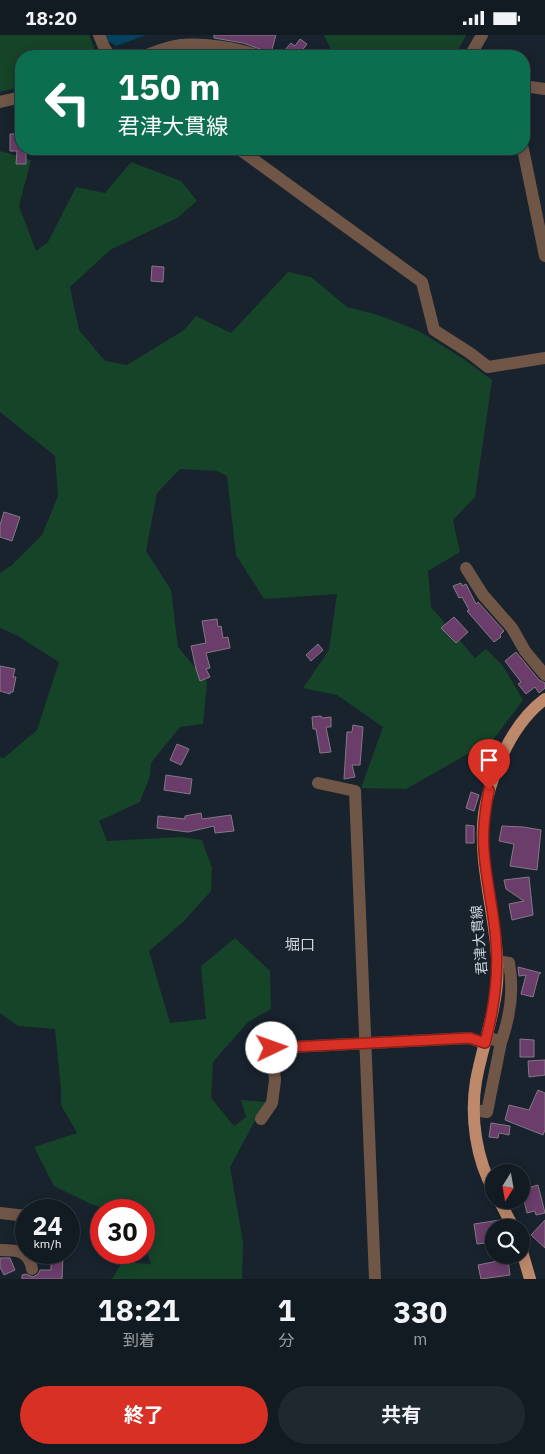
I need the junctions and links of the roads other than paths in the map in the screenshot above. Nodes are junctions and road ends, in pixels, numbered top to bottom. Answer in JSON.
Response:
{"nodes":[{"id":1,"x":99,"y":35,"type":"edge"},
{"id":2,"x":482,"y":35,"type":"edge"},
{"id":3,"x":180,"y":40,"type":"edge"},
{"id":4,"x":106,"y":50,"type":"edge"},
{"id":5,"x":158,"y":50,"type":"edge"},
{"id":6,"x":242,"y":50,"type":"edge"},
{"id":7,"x":473,"y":50,"type":"edge"},
{"id":8,"x":530,"y":87,"type":"edge"},
{"id":9,"x":545,"y":89,"type":"edge"},
{"id":10,"x":15,"y":98,"type":"edge"},
{"id":11,"x":0,"y":102,"type":"edge"},
{"id":12,"x":247,"y":155,"type":"edge"},
{"id":13,"x":523,"y":155,"type":"edge"},
{"id":14,"x":545,"y":255,"type":"edge"},
{"id":15,"x":545,"y":358,"type":"edge"},
{"id":16,"x":466,"y":568,"type":"dead end"},
{"id":17,"x":545,"y":675,"type":"edge"},
{"id":18,"x":545,"y":699,"type":"edge"},
{"id":19,"x":318,"y":783,"type":"dead end"},
{"id":20,"x":497,"y":961,"type":"junction"},
{"id":21,"x":486,"y":1040,"type":"junction"},
{"id":22,"x":366,"y":1043,"type":"junction"},
{"id":23,"x":501,"y":1043,"type":"junction"},
{"id":24,"x":474,"y":1111,"type":"junction"},
{"id":25,"x":261,"y":1119,"type":"dead end"},
{"id":26,"x":485,"y":1167,"type":"edge"},
{"id":27,"x":0,"y":1213,"type":"edge"},
{"id":28,"x":15,"y":1215,"type":"edge"},
{"id":29,"x":0,"y":1250,"type":"edge"},
{"id":30,"x":526,"y":1264,"type":"edge"},
{"id":31,"x":32,"y":1269,"type":"dead end"},
{"id":32,"x":375,"y":1279,"type":"edge"},
{"id":33,"x":530,"y":1279,"type":"edge"}],
"edges":[{"from":1,"to":4,"type":"street"},
{"from":2,"to":7,"type":"street"},
{"from":3,"to":5,"type":"street"},
{"from":3,"to":6,"type":"street"},
{"from":8,"to":9,"type":"street"},
{"from":10,"to":11,"type":"street"},
{"from":12,"to":15,"type":"street"},
{"from":13,"to":14,"type":"street"},
{"from":16,"to":17,"type":"street"},
{"from":18,"to":20,"type":"main road","name":"君津大貫線"},
{"from":19,"to":22,"type":"street"},
{"from":20,"to":21,"type":"main road","name":"君津大貫線"},
{"from":20,"to":23,"type":"street"},
{"from":21,"to":22,"type":"street"},
{"from":21,"to":23,"type":"street"},
{"from":21,"to":24,"type":"main road","name":"君津大貫線"},
{"from":22,"to":25,"type":"street"},
{"from":22,"to":32,"type":"street"},
{"from":23,"to":24,"type":"street"},
{"from":24,"to":26,"type":"main road","name":"君津大貫線"},
{"from":27,"to":28,"type":"street"},
{"from":29,"to":31,"type":"street"},
{"from":30,"to":33,"type":"main road"}]}
